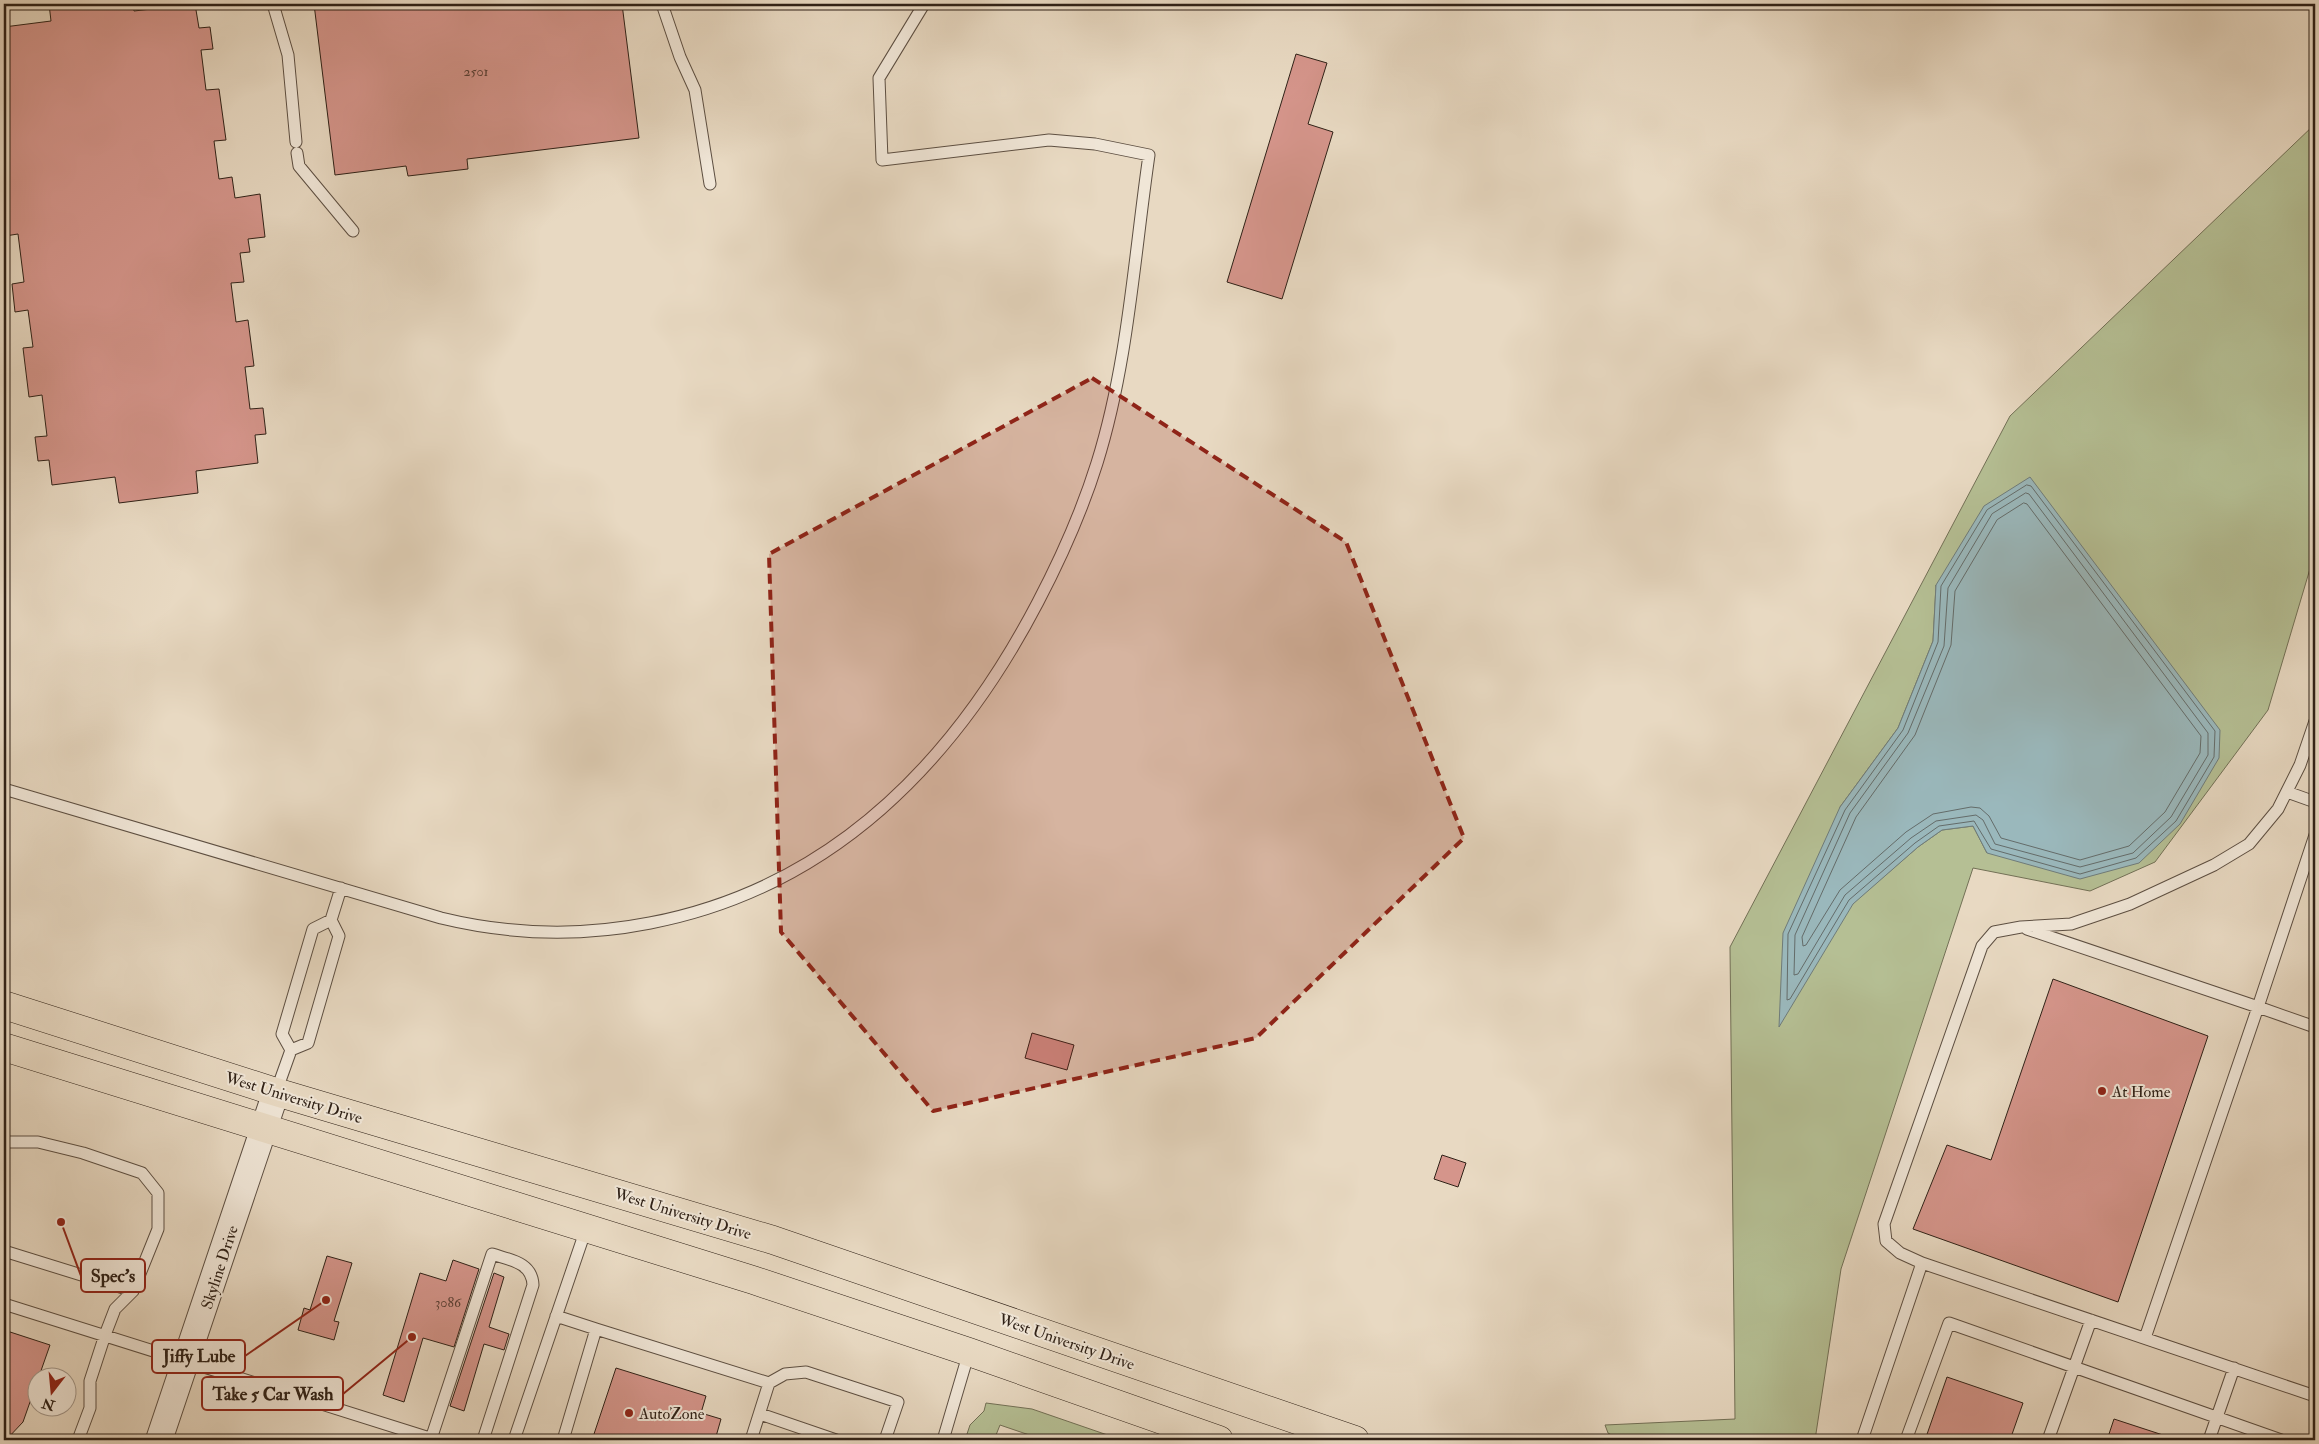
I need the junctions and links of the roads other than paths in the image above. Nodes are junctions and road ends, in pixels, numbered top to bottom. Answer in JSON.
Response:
{"nodes":[{"id":1,"x":273,"y":4,"type":"edge"},
{"id":2,"x":662,"y":4,"type":"edge"},
{"id":3,"x":924,"y":4,"type":"edge"},
{"id":4,"x":710,"y":184,"type":"dead end"},
{"id":5,"x":353,"y":231,"type":"dead end"},
{"id":6,"x":2315,"y":720,"type":"edge"},
{"id":7,"x":4,"y":789,"type":"edge"},
{"id":8,"x":2287,"y":792,"type":"junction"},
{"id":9,"x":2315,"y":802,"type":"edge"},
{"id":10,"x":2315,"y":835,"type":"edge"},
{"id":11,"x":340,"y":888,"type":"junction"},
{"id":12,"x":331,"y":920,"type":"junction"},
{"id":13,"x":2020,"y":927,"type":"junction"},
{"id":14,"x":4,"y":1005,"type":"edge"},
{"id":15,"x":2258,"y":1007,"type":"junction"},
{"id":16,"x":2315,"y":1027,"type":"edge"},
{"id":17,"x":4,"y":1048,"type":"edge"},
{"id":18,"x":291,"y":1050,"type":"junction"},
{"id":19,"x":276,"y":1092,"type":"junction"},
{"id":20,"x":264,"y":1128,"type":"junction"},
{"id":21,"x":4,"y":1142,"type":"edge"},
{"id":22,"x":586,"y":1229,"type":"junction"},
{"id":23,"x":4,"y":1250,"type":"edge"},
{"id":24,"x":1922,"y":1263,"type":"junction"},
{"id":25,"x":133,"y":1291,"type":"junction"},
{"id":26,"x":4,"y":1304,"type":"edge"},
{"id":27,"x":981,"y":1312,"type":"junction"},
{"id":28,"x":556,"y":1316,"type":"junction"},
{"id":29,"x":2091,"y":1320,"type":"junction"},
{"id":30,"x":596,"y":1329,"type":"junction"},
{"id":31,"x":105,"y":1335,"type":"junction"},
{"id":32,"x":2145,"y":1338,"type":"junction"},
{"id":33,"x":969,"y":1352,"type":"junction"},
{"id":34,"x":188,"y":1361,"type":"junction"},
{"id":35,"x":2074,"y":1367,"type":"junction"},
{"id":36,"x":2234,"y":1368,"type":"junction"},
{"id":37,"x":769,"y":1383,"type":"junction"},
{"id":38,"x":2315,"y":1396,"type":"edge"},
{"id":39,"x":1255,"y":1406,"type":"junction"},
{"id":40,"x":760,"y":1414,"type":"junction"},
{"id":41,"x":2216,"y":1418,"type":"junction"},
{"id":42,"x":434,"y":1439,"type":"edge"},
{"id":43,"x":78,"y":1440,"type":"edge"},
{"id":44,"x":159,"y":1440,"type":"edge"},
{"id":45,"x":483,"y":1440,"type":"edge"},
{"id":46,"x":514,"y":1440,"type":"edge"},
{"id":47,"x":562,"y":1440,"type":"edge"},
{"id":48,"x":751,"y":1440,"type":"edge"},
{"id":49,"x":836,"y":1440,"type":"edge"},
{"id":50,"x":885,"y":1440,"type":"edge"},
{"id":51,"x":943,"y":1440,"type":"edge"},
{"id":52,"x":1218,"y":1440,"type":"edge"},
{"id":53,"x":1355,"y":1440,"type":"edge"},
{"id":54,"x":1862,"y":1440,"type":"edge"},
{"id":55,"x":1906,"y":1440,"type":"edge"},
{"id":56,"x":2048,"y":1440,"type":"edge"},
{"id":57,"x":2209,"y":1440,"type":"edge"},
{"id":58,"x":2281,"y":1440,"type":"edge"}],
"edges":[{"from":1,"to":5,"type":"lane"},
{"from":2,"to":4,"type":"lane"},
{"from":3,"to":11,"type":"lane"},
{"from":6,"to":8,"type":"lane"},
{"from":7,"to":11,"type":"lane"},
{"from":8,"to":9,"type":"lane"},
{"from":8,"to":13,"type":"lane"},
{"from":10,"to":15,"type":"lane"},
{"from":11,"to":12,"type":"lane"},
{"from":12,"to":18,"type":"lane"},
{"from":12,"to":18,"type":"lane"},
{"from":13,"to":15,"type":"lane"},
{"from":13,"to":24,"type":"lane"},
{"from":14,"to":19,"type":"highway","name":"West University Drive"},
{"from":15,"to":16,"type":"lane"},
{"from":15,"to":32,"type":"lane"},
{"from":17,"to":20,"type":"highway"},
{"from":18,"to":19,"type":"lane"},
{"from":19,"to":20,"type":"street","name":"Skyline Drive"},
{"from":19,"to":27,"type":"highway","name":"West University Drive"},
{"from":20,"to":22,"type":"highway"},
{"from":20,"to":34,"type":"street","name":"Skyline Drive"},
{"from":21,"to":25,"type":"lane"},
{"from":22,"to":28,"type":"lane"},
{"from":22,"to":33,"type":"highway"},
{"from":23,"to":25,"type":"lane"},
{"from":24,"to":29,"type":"lane"},
{"from":24,"to":54,"type":"lane"},
{"from":25,"to":31,"type":"lane"},
{"from":26,"to":31,"type":"lane"},
{"from":27,"to":33,"type":"highway"},
{"from":27,"to":39,"type":"highway","name":"West University Drive"},
{"from":28,"to":30,"type":"lane"},
{"from":28,"to":46,"type":"lane"},
{"from":29,"to":32,"type":"lane"},
{"from":29,"to":35,"type":"lane"},
{"from":30,"to":37,"type":"lane"},
{"from":30,"to":47,"type":"lane"},
{"from":31,"to":34,"type":"lane"},
{"from":31,"to":43,"type":"lane"},
{"from":32,"to":36,"type":"lane"},
{"from":33,"to":39,"type":"highway"},
{"from":33,"to":51,"type":"lane"},
{"from":33,"to":52,"type":"highway"},
{"from":34,"to":42,"type":"lane"},
{"from":34,"to":44,"type":"street","name":"Skyline Drive"},
{"from":35,"to":41,"type":"lane"},
{"from":35,"to":55,"type":"lane"},
{"from":35,"to":56,"type":"lane"},
{"from":36,"to":38,"type":"lane"},
{"from":36,"to":41,"type":"lane"},
{"from":37,"to":40,"type":"lane"},
{"from":37,"to":50,"type":"lane"},
{"from":39,"to":53,"type":"highway","name":"West University Drive"},
{"from":40,"to":48,"type":"lane"},
{"from":40,"to":49,"type":"lane"},
{"from":41,"to":57,"type":"lane"},
{"from":41,"to":58,"type":"lane"},
{"from":42,"to":45,"type":"lane"}]}
